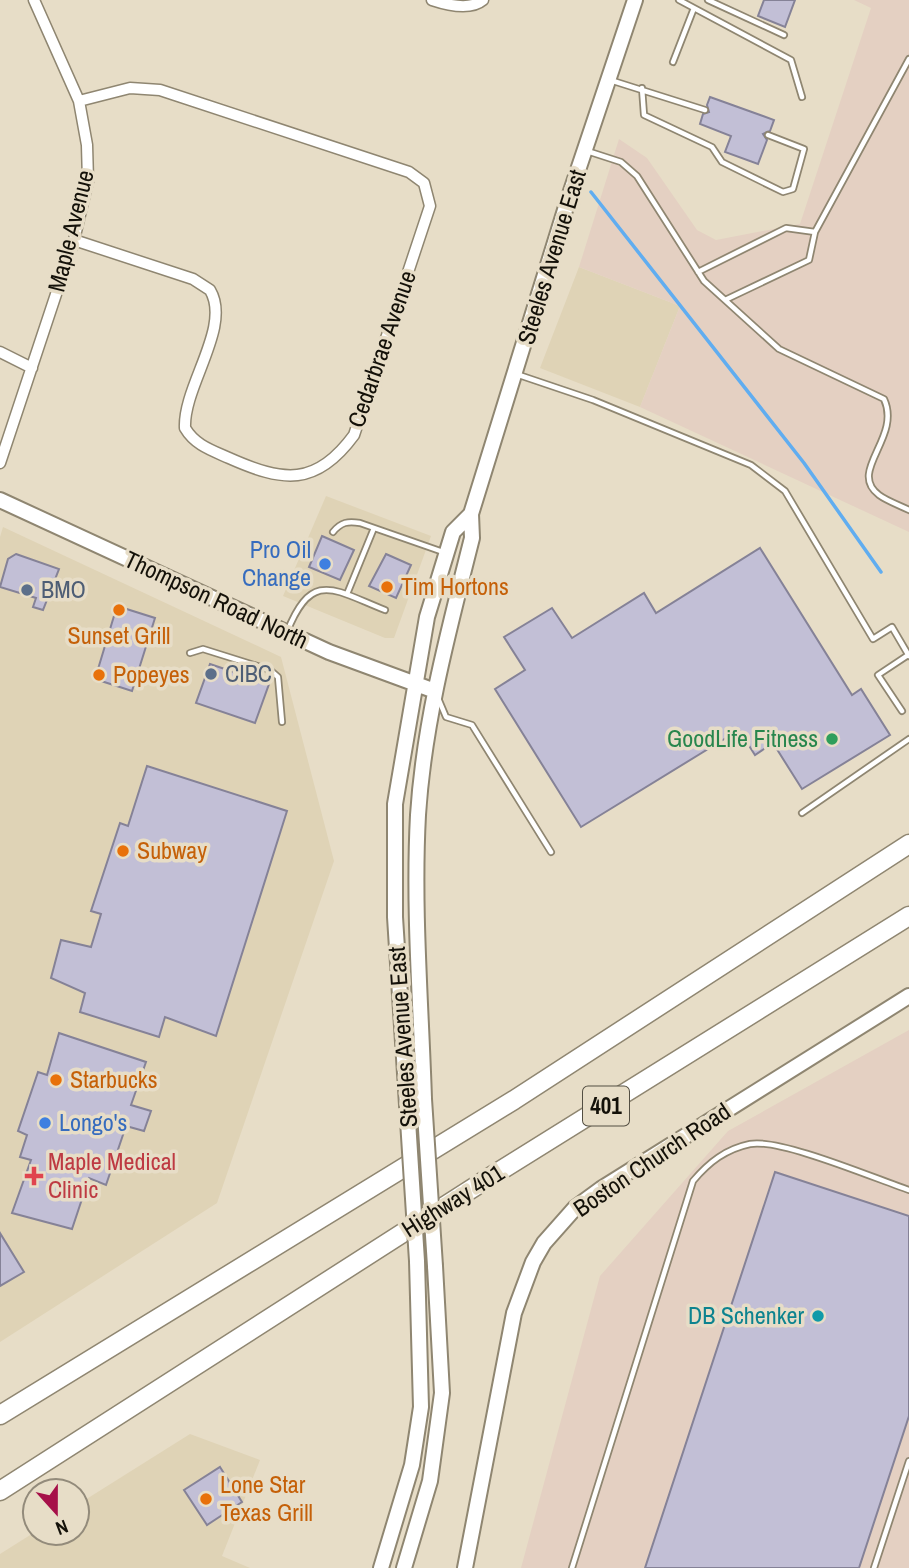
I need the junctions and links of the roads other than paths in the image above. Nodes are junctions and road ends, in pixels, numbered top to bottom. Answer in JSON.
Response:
{"nodes":[{"id":1,"x":34,"y":0,"type":"edge"},
{"id":2,"x":432,"y":0,"type":"edge"},
{"id":3,"x":483,"y":0,"type":"edge"},
{"id":4,"x":635,"y":0,"type":"edge"},
{"id":5,"x":679,"y":0,"type":"edge"},
{"id":6,"x":708,"y":0,"type":"edge"},
{"id":7,"x":694,"y":8,"type":"junction"},
{"id":8,"x":784,"y":35,"type":"dead end"},
{"id":9,"x":909,"y":59,"type":"edge"},
{"id":10,"x":673,"y":62,"type":"dead end"},
{"id":11,"x":609,"y":80,"type":"junction"},
{"id":12,"x":642,"y":88,"type":"junction"},
{"id":13,"x":802,"y":97,"type":"dead end"},
{"id":14,"x":79,"y":101,"type":"junction"},
{"id":15,"x":705,"y":110,"type":"dead end"},
{"id":16,"x":768,"y":135,"type":"dead end"},
{"id":17,"x":586,"y":151,"type":"junction"},
{"id":18,"x":815,"y":232,"type":"junction"},
{"id":19,"x":74,"y":240,"type":"junction"},
{"id":20,"x":698,"y":272,"type":"junction"},
{"id":21,"x":725,"y":300,"type":"junction"},
{"id":22,"x":0,"y":352,"type":"edge"},
{"id":23,"x":32,"y":368,"type":"junction"},
{"id":24,"x":516,"y":374,"type":"junction"},
{"id":25,"x":0,"y":463,"type":"edge"},
{"id":26,"x":0,"y":499,"type":"edge"},
{"id":27,"x":909,"y":510,"type":"edge"},
{"id":28,"x":471,"y":514,"type":"junction"},
{"id":29,"x":374,"y":528,"type":"junction"},
{"id":30,"x":333,"y":532,"type":"dead end"},
{"id":31,"x":446,"y":553,"type":"junction"},
{"id":32,"x":347,"y":594,"type":"junction"},
{"id":33,"x":385,"y":610,"type":"dead end"},
{"id":34,"x":287,"y":633,"type":"junction"},
{"id":35,"x":190,"y":653,"type":"dead end"},
{"id":36,"x":909,"y":655,"type":"edge"},
{"id":37,"x":414,"y":684,"type":"junction"},
{"id":38,"x":435,"y":691,"type":"junction"},
{"id":39,"x":902,"y":711,"type":"dead end"},
{"id":40,"x":282,"y":722,"type":"dead end"},
{"id":41,"x":909,"y":739,"type":"edge"},
{"id":42,"x":802,"y":813,"type":"dead end"},
{"id":43,"x":909,"y":844,"type":"edge"},
{"id":44,"x":551,"y":852,"type":"dead end"},
{"id":45,"x":909,"y":916,"type":"edge"},
{"id":46,"x":909,"y":996,"type":"edge"},
{"id":47,"x":909,"y":1191,"type":"edge"},
{"id":48,"x":0,"y":1415,"type":"edge"},
{"id":49,"x":909,"y":1461,"type":"edge"},
{"id":50,"x":0,"y":1491,"type":"edge"},
{"id":51,"x":381,"y":1568,"type":"edge"},
{"id":52,"x":404,"y":1568,"type":"edge"},
{"id":53,"x":466,"y":1568,"type":"edge"},
{"id":54,"x":572,"y":1568,"type":"edge"},
{"id":55,"x":874,"y":1568,"type":"edge"}],
"edges":[{"from":1,"to":14,"type":"street","name":"Maple Avenue"},
{"from":2,"to":3,"type":"street"},
{"from":4,"to":11,"type":"main road","name":"Steeles Avenue East"},
{"from":5,"to":7,"type":"lane"},
{"from":6,"to":8,"type":"lane"},
{"from":7,"to":10,"type":"lane"},
{"from":7,"to":13,"type":"lane"},
{"from":9,"to":18,"type":"lane"},
{"from":11,"to":12,"type":"lane"},
{"from":11,"to":17,"type":"main road","name":"Steeles Avenue East"},
{"from":12,"to":15,"type":"lane"},
{"from":12,"to":16,"type":"lane"},
{"from":14,"to":19,"type":"street","name":"Maple Avenue"},
{"from":14,"to":19,"type":"street","name":"Cedarbrae Avenue"},
{"from":17,"to":20,"type":"lane"},
{"from":17,"to":24,"type":"main road","name":"Steeles Avenue East"},
{"from":18,"to":20,"type":"lane"},
{"from":18,"to":21,"type":"lane"},
{"from":19,"to":23,"type":"street","name":"Maple Avenue"},
{"from":20,"to":21,"type":"lane"},
{"from":21,"to":27,"type":"lane"},
{"from":22,"to":23,"type":"street"},
{"from":23,"to":25,"type":"street","name":"Maple Avenue"},
{"from":24,"to":28,"type":"main road","name":"Steeles Avenue East"},
{"from":24,"to":36,"type":"lane"},
{"from":26,"to":34,"type":"main road","name":"Thompson Road North"},
{"from":28,"to":31,"type":"main road","name":"Steeles Avenue East"},
{"from":28,"to":38,"type":"main road","name":"Steeles Avenue East"},
{"from":29,"to":30,"type":"lane"},
{"from":29,"to":31,"type":"lane"},
{"from":29,"to":32,"type":"lane"},
{"from":31,"to":37,"type":"main road","name":"Steeles Avenue East"},
{"from":32,"to":33,"type":"lane"},
{"from":32,"to":34,"type":"lane"},
{"from":34,"to":37,"type":"main road","name":"Thompson Road North"},
{"from":35,"to":40,"type":"lane"},
{"from":36,"to":39,"type":"lane"},
{"from":37,"to":38,"type":"main road","name":"Thompson Road North"},
{"from":37,"to":51,"type":"main road","name":"Steeles Avenue East","bridge":true},
{"from":38,"to":44,"type":"lane"},
{"from":38,"to":52,"type":"main road","name":"Steeles Avenue East","bridge":true},
{"from":41,"to":42,"type":"lane"},
{"from":43,"to":48,"type":"highway","number":"401"},
{"from":45,"to":50,"type":"highway","name":"Highway 401","number":"401"},
{"from":46,"to":53,"type":"main road","name":"Boston Church Road"},
{"from":47,"to":54,"type":"lane"},
{"from":49,"to":55,"type":"lane"}]}
